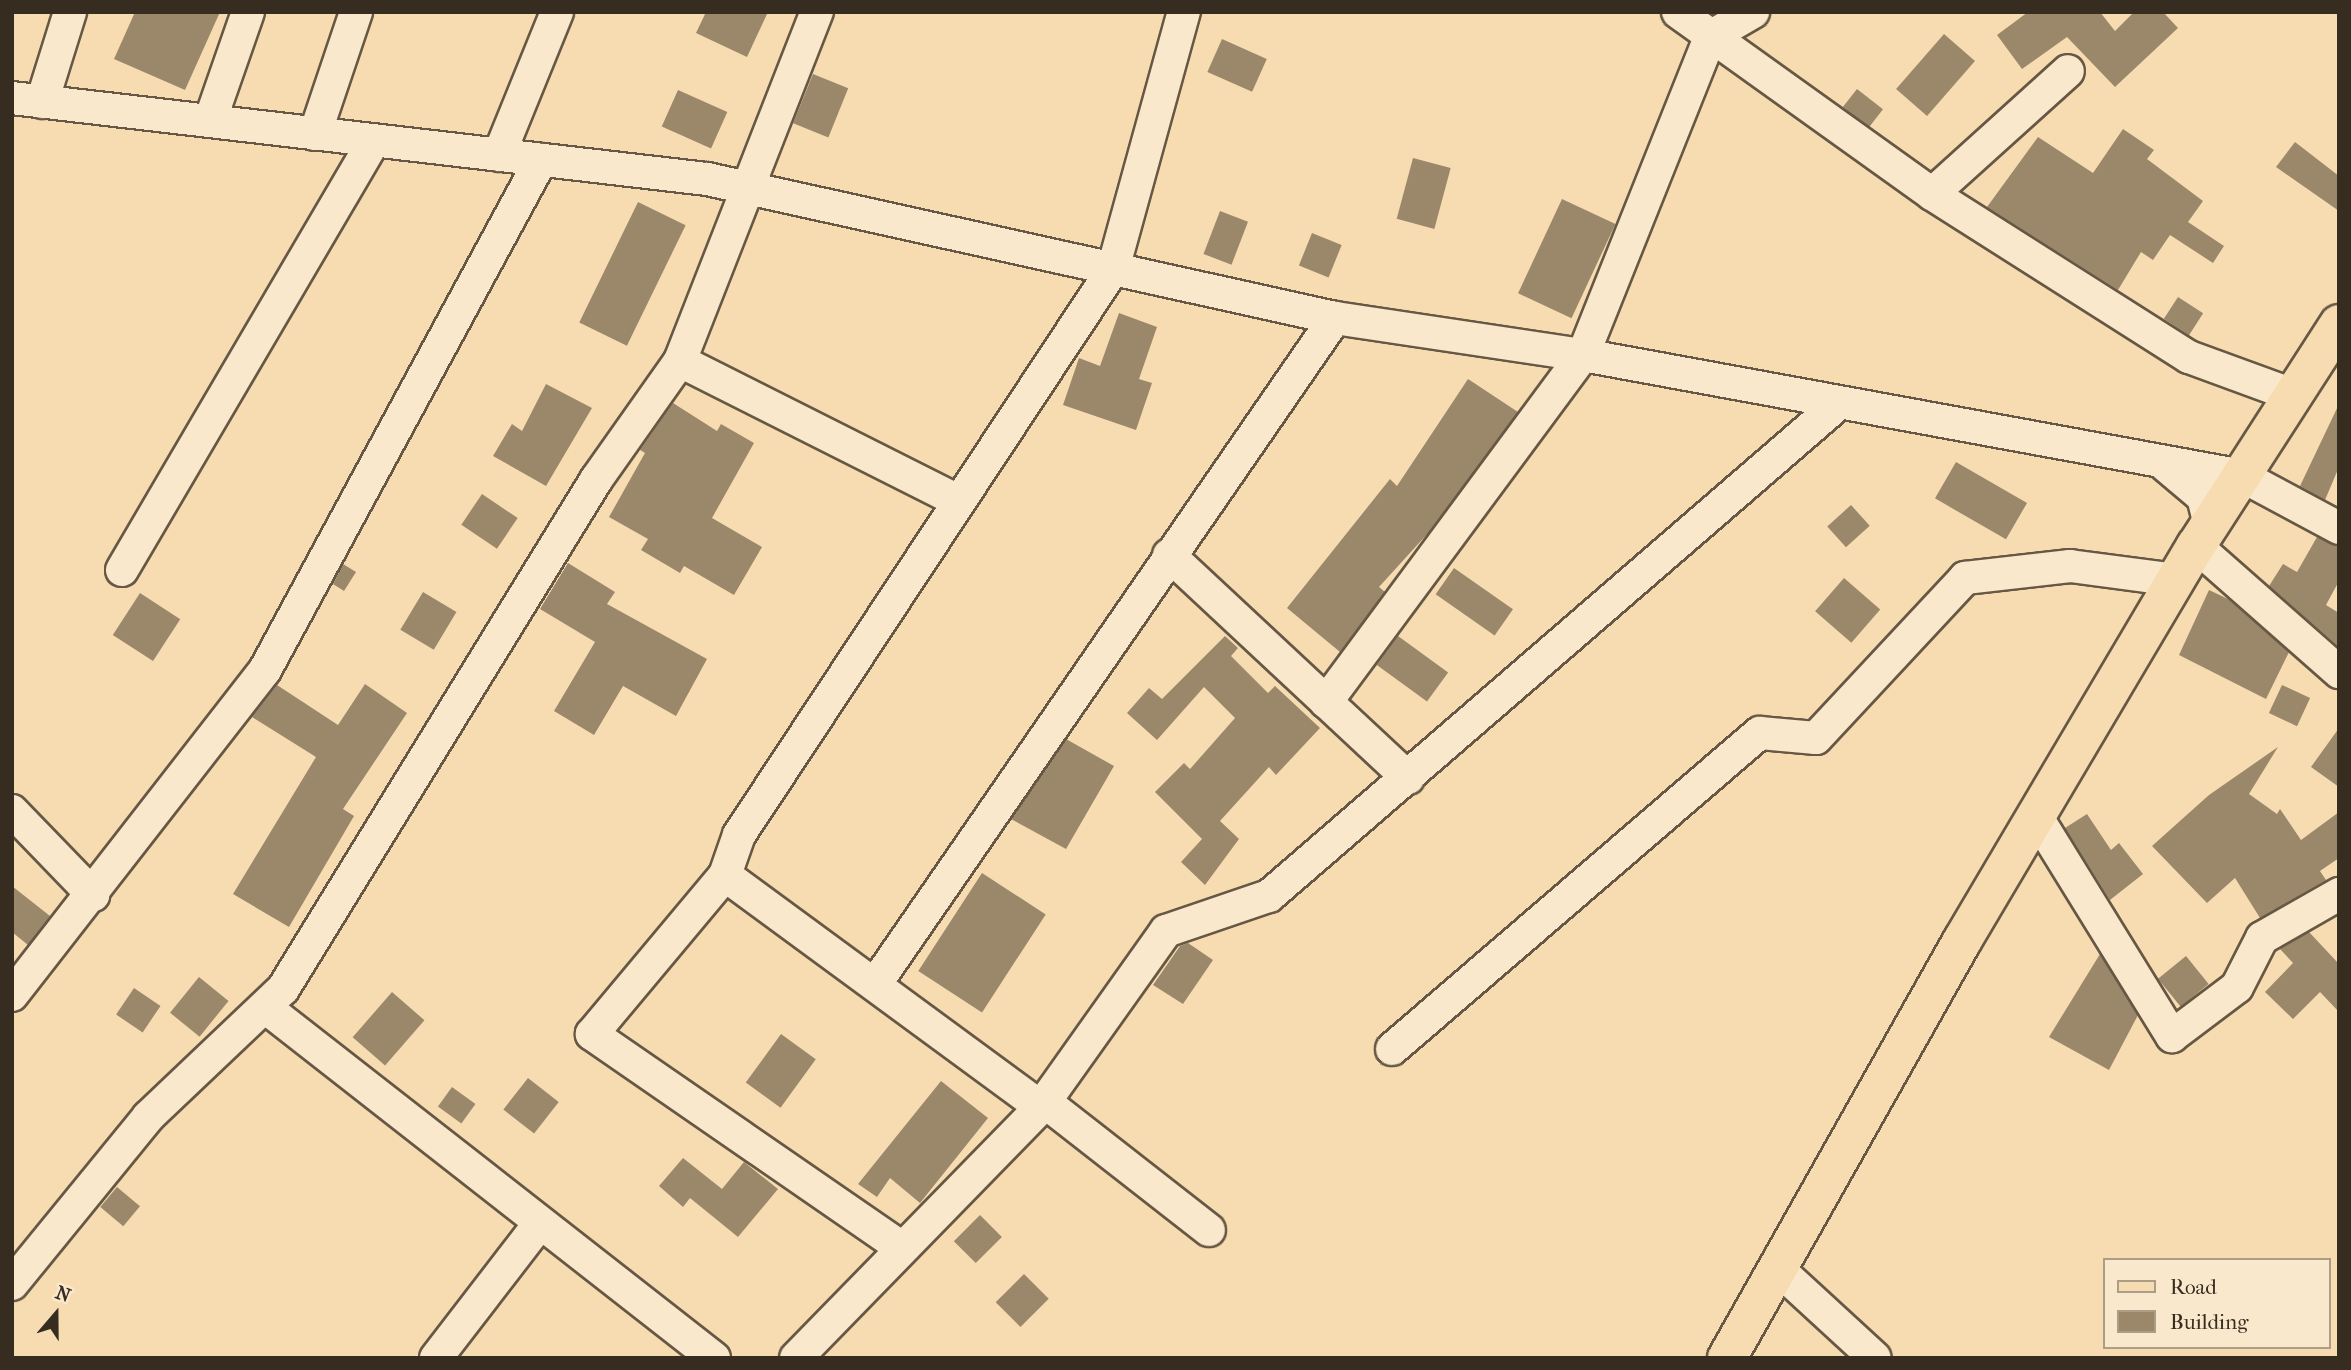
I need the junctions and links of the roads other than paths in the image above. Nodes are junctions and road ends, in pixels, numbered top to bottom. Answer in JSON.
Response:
{"nodes":[{"id":1,"x":70,"y":12,"type":"edge"},
{"id":2,"x":248,"y":12,"type":"edge"},
{"id":3,"x":356,"y":12,"type":"edge"},
{"id":4,"x":557,"y":12,"type":"edge"},
{"id":5,"x":817,"y":12,"type":"edge"},
{"id":6,"x":1185,"y":12,"type":"edge"},
{"id":7,"x":1678,"y":12,"type":"edge"},
{"id":8,"x":1753,"y":12,"type":"edge"},
{"id":9,"x":1710,"y":37,"type":"junction"},
{"id":10,"x":2068,"y":71,"type":"dead end"},
{"id":11,"x":27,"y":100,"type":"edge"},
{"id":12,"x":210,"y":121,"type":"junction"},
{"id":13,"x":315,"y":134,"type":"junction"},
{"id":14,"x":374,"y":140,"type":"junction"},
{"id":15,"x":499,"y":155,"type":"junction"},
{"id":16,"x":541,"y":160,"type":"junction"},
{"id":17,"x":748,"y":188,"type":"junction"},
{"id":18,"x":1932,"y":194,"type":"junction"},
{"id":19,"x":1113,"y":269,"type":"junction"},
{"id":20,"x":1335,"y":318,"type":"junction"},
{"id":21,"x":2339,"y":324,"type":"edge"},
{"id":22,"x":1583,"y":355,"type":"junction"},
{"id":23,"x":680,"y":361,"type":"junction"},
{"id":24,"x":2290,"y":394,"type":"junction"},
{"id":25,"x":1838,"y":404,"type":"junction"},
{"id":26,"x":2159,"y":461,"type":"junction"},
{"id":27,"x":2242,"y":476,"type":"junction"},
{"id":28,"x":958,"y":501,"type":"junction"},
{"id":29,"x":2339,"y":528,"type":"edge"},
{"id":30,"x":2203,"y":535,"type":"junction"},
{"id":31,"x":1169,"y":555,"type":"junction"},
{"id":32,"x":122,"y":570,"type":"dead end"},
{"id":33,"x":2177,"y":580,"type":"junction"},
{"id":34,"x":2339,"y":672,"type":"edge"},
{"id":35,"x":1326,"y":702,"type":"junction"},
{"id":36,"x":1408,"y":778,"type":"junction"},
{"id":37,"x":12,"y":811,"type":"edge"},
{"id":38,"x":2036,"y":816,"type":"junction"},
{"id":39,"x":725,"y":874,"type":"junction"},
{"id":40,"x":2339,"y":894,"type":"edge"},
{"id":41,"x":93,"y":895,"type":"junction"},
{"id":42,"x":876,"y":983,"type":"junction"},
{"id":43,"x":12,"y":995,"type":"edge"},
{"id":44,"x":265,"y":1007,"type":"junction"},
{"id":45,"x":1392,"y":1049,"type":"dead end"},
{"id":46,"x":1043,"y":1104,"type":"junction"},
{"id":47,"x":540,"y":1223,"type":"junction"},
{"id":48,"x":1209,"y":1230,"type":"dead end"},
{"id":49,"x":902,"y":1248,"type":"junction"},
{"id":50,"x":1776,"y":1268,"type":"junction"},
{"id":51,"x":12,"y":1284,"type":"edge"},
{"id":52,"x":696,"y":1352,"type":"edge"},
{"id":53,"x":436,"y":1358,"type":"edge"},
{"id":54,"x":796,"y":1358,"type":"edge"},
{"id":55,"x":1727,"y":1358,"type":"edge"},
{"id":56,"x":1875,"y":1358,"type":"edge"}],
"edges":[{"from":1,"to":11,"type":"street"},
{"from":2,"to":12,"type":"street"},
{"from":3,"to":13,"type":"street"},
{"from":4,"to":15,"type":"street"},
{"from":5,"to":17,"type":"street"},
{"from":6,"to":19,"type":"street"},
{"from":7,"to":9,"type":"street"},
{"from":8,"to":9,"type":"street"},
{"from":9,"to":18,"type":"street"},
{"from":9,"to":22,"type":"street"},
{"from":10,"to":18,"type":"street"},
{"from":11,"to":12,"type":"street"},
{"from":12,"to":13,"type":"street"},
{"from":13,"to":14,"type":"street"},
{"from":14,"to":15,"type":"street"},
{"from":14,"to":32,"type":"street"},
{"from":15,"to":16,"type":"street"},
{"from":16,"to":17,"type":"street"},
{"from":16,"to":41,"type":"street"},
{"from":17,"to":19,"type":"street"},
{"from":17,"to":23,"type":"street"},
{"from":18,"to":24,"type":"street"},
{"from":19,"to":20,"type":"street"},
{"from":19,"to":28,"type":"street"},
{"from":20,"to":22,"type":"street"},
{"from":20,"to":31,"type":"street"},
{"from":21,"to":24,"type":"main road"},
{"from":22,"to":25,"type":"street"},
{"from":22,"to":35,"type":"street"},
{"from":23,"to":28,"type":"street"},
{"from":23,"to":44,"type":"street"},
{"from":24,"to":27,"type":"main road"},
{"from":25,"to":26,"type":"street"},
{"from":25,"to":36,"type":"street"},
{"from":26,"to":27,"type":"street"},
{"from":26,"to":30,"type":"street"},
{"from":27,"to":29,"type":"street"},
{"from":27,"to":30,"type":"main road"},
{"from":28,"to":39,"type":"street"},
{"from":30,"to":33,"type":"main road"},
{"from":30,"to":34,"type":"street"},
{"from":31,"to":35,"type":"street"},
{"from":31,"to":42,"type":"street"},
{"from":33,"to":38,"type":"main road"},
{"from":33,"to":45,"type":"street"},
{"from":35,"to":36,"type":"street"},
{"from":36,"to":46,"type":"street"},
{"from":37,"to":41,"type":"street"},
{"from":38,"to":40,"type":"street"},
{"from":38,"to":50,"type":"main road"},
{"from":39,"to":42,"type":"street"},
{"from":39,"to":49,"type":"street"},
{"from":41,"to":43,"type":"street"},
{"from":42,"to":46,"type":"street"},
{"from":44,"to":47,"type":"street"},
{"from":44,"to":51,"type":"street"},
{"from":46,"to":48,"type":"street"},
{"from":46,"to":49,"type":"street"},
{"from":47,"to":52,"type":"street"},
{"from":47,"to":53,"type":"street"},
{"from":49,"to":54,"type":"street"},
{"from":50,"to":55,"type":"main road"},
{"from":50,"to":56,"type":"street"}]}
